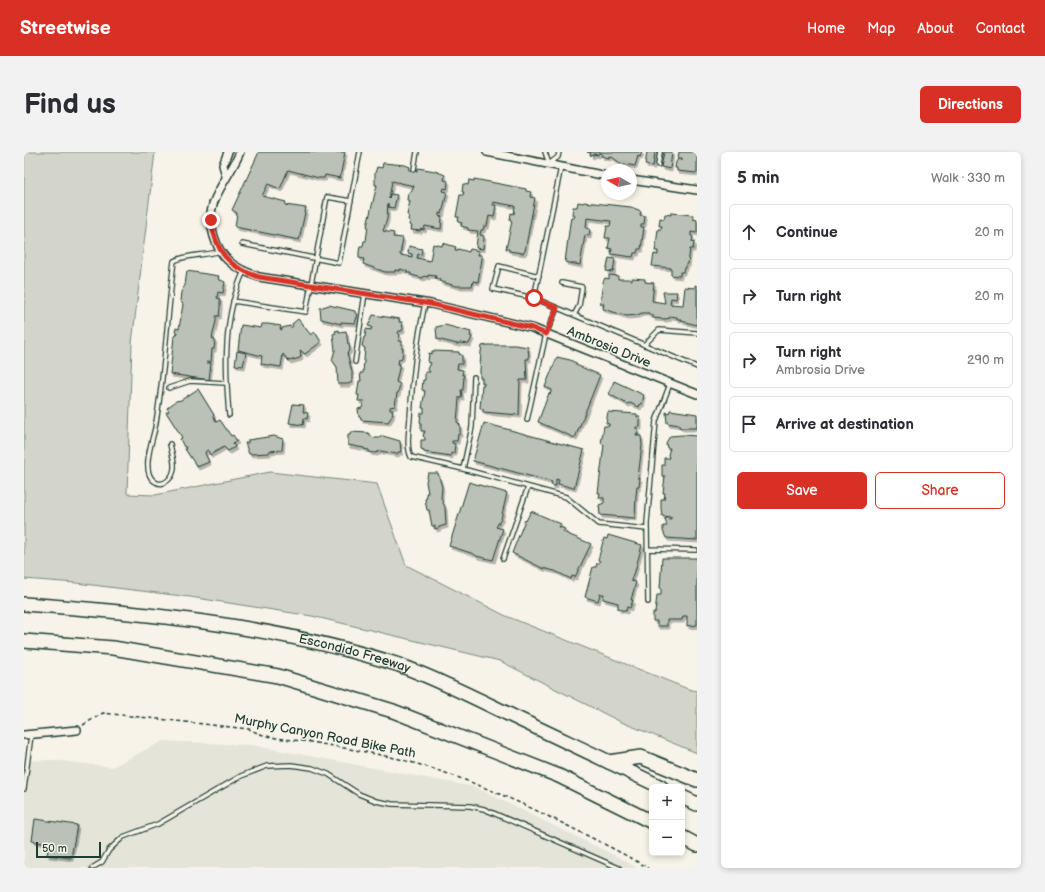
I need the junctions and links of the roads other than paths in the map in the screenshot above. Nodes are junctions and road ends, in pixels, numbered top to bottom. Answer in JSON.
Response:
{"nodes":[{"id":1,"x":228,"y":152,"type":"edge"},
{"id":2,"x":240,"y":152,"type":"edge"},
{"id":3,"x":360,"y":152,"type":"edge"},
{"id":4,"x":417,"y":152,"type":"edge"},
{"id":5,"x":487,"y":152,"type":"edge"},
{"id":6,"x":545,"y":152,"type":"edge"},
{"id":7,"x":559,"y":152,"type":"edge"},
{"id":8,"x":660,"y":152,"type":"edge"},
{"id":9,"x":549,"y":164,"type":"junction"},
{"id":10,"x":658,"y":165,"type":"dead end"},
{"id":11,"x":561,"y":166,"type":"junction"},
{"id":12,"x":414,"y":169,"type":"dead end"},
{"id":13,"x":601,"y":175,"type":"edge"},
{"id":14,"x":226,"y":176,"type":"junction"},
{"id":15,"x":637,"y":181,"type":"edge"},
{"id":16,"x":697,"y":190,"type":"edge"},
{"id":17,"x":351,"y":202,"type":"junction"},
{"id":18,"x":242,"y":244,"type":"dead end"},
{"id":19,"x":221,"y":251,"type":"junction"},
{"id":20,"x":315,"y":259,"type":"junction"},
{"id":21,"x":244,"y":271,"type":"junction"},
{"id":22,"x":539,"y":276,"type":"junction"},
{"id":23,"x":562,"y":283,"type":"dead end"},
{"id":24,"x":310,"y":285,"type":"junction"},
{"id":25,"x":364,"y":293,"type":"junction"},
{"id":26,"x":534,"y":298,"type":"junction"},
{"id":27,"x":233,"y":301,"type":"junction"},
{"id":28,"x":425,"y":303,"type":"junction"},
{"id":29,"x":557,"y":308,"type":"junction"},
{"id":30,"x":574,"y":315,"type":"junction"},
{"id":31,"x":697,"y":333,"type":"edge"},
{"id":32,"x":546,"y":334,"type":"junction"},
{"id":33,"x":644,"y":345,"type":"junction"},
{"id":34,"x":355,"y":362,"type":"dead end"},
{"id":35,"x":697,"y":367,"type":"edge"},
{"id":36,"x":474,"y":377,"type":"dead end"},
{"id":37,"x":226,"y":383,"type":"junction"},
{"id":38,"x":670,"y":384,"type":"junction"},
{"id":39,"x":169,"y":388,"type":"dead end"},
{"id":40,"x":697,"y":394,"type":"edge"},
{"id":41,"x":229,"y":415,"type":"dead end"},
{"id":42,"x":527,"y":420,"type":"dead end"},
{"id":43,"x":170,"y":444,"type":"dead end"},
{"id":44,"x":464,"y":469,"type":"junction"},
{"id":45,"x":528,"y":487,"type":"junction"},
{"id":46,"x":647,"y":529,"type":"junction"},
{"id":47,"x":647,"y":549,"type":"junction"},
{"id":48,"x":696,"y":550,"type":"dead end"},
{"id":49,"x":502,"y":559,"type":"dead end"},
{"id":50,"x":648,"y":602,"type":"dead end"},
{"id":51,"x":24,"y":604,"type":"edge"},
{"id":52,"x":24,"y":641,"type":"edge"},
{"id":53,"x":77,"y":730,"type":"road end"},
{"id":54,"x":28,"y":735,"type":"edge"},
{"id":55,"x":609,"y":762,"type":"junction"},
{"id":56,"x":697,"y":780,"type":"edge"},
{"id":57,"x":655,"y":784,"type":"edge"},
{"id":58,"x":24,"y":789,"type":"edge"},
{"id":59,"x":685,"y":798,"type":"edge"},
{"id":60,"x":697,"y":804,"type":"edge"},
{"id":61,"x":649,"y":821,"type":"edge"},
{"id":62,"x":685,"y":839,"type":"edge"},
{"id":63,"x":697,"y":845,"type":"edge"},
{"id":64,"x":92,"y":868,"type":"edge"},
{"id":65,"x":619,"y":868,"type":"edge"}],
"edges":[{"from":1,"to":14,"type":"street","name":"Ambrosia Drive"},
{"from":2,"to":14,"type":"street","name":"Ambrosia Drive"},
{"from":3,"to":17,"type":"lane"},
{"from":4,"to":12,"type":"lane"},
{"from":5,"to":9,"type":"street"},
{"from":6,"to":9,"type":"lane"},
{"from":7,"to":9,"type":"lane"},
{"from":8,"to":10,"type":"lane"},
{"from":9,"to":11,"type":"street"},
{"from":11,"to":13,"type":"street"},
{"from":11,"to":22,"type":"lane"},
{"from":14,"to":19,"type":"street","name":"Ambrosia Drive"},
{"from":15,"to":16,"type":"street"},
{"from":17,"to":20,"type":"lane"},
{"from":17,"to":20,"type":"lane"},
{"from":18,"to":20,"type":"lane"},
{"from":19,"to":21,"type":"street","name":"Ambrosia Drive"},
{"from":19,"to":43,"type":"lane"},
{"from":20,"to":24,"type":"lane"},
{"from":21,"to":24,"type":"street","name":"Ambrosia Drive"},
{"from":21,"to":27,"type":"lane"},
{"from":22,"to":26,"type":"lane"},
{"from":22,"to":26,"type":"lane"},
{"from":23,"to":30,"type":"lane"},
{"from":24,"to":25,"type":"street","name":"Ambrosia Drive"},
{"from":24,"to":27,"type":"lane"},
{"from":25,"to":28,"type":"street","name":"Ambrosia Drive"},
{"from":25,"to":34,"type":"lane"},
{"from":26,"to":29,"type":"lane"},
{"from":27,"to":37,"type":"lane"},
{"from":28,"to":32,"type":"street","name":"Ambrosia Drive"},
{"from":28,"to":44,"type":"lane"},
{"from":29,"to":30,"type":"lane"},
{"from":29,"to":32,"type":"lane"},
{"from":30,"to":33,"type":"lane"},
{"from":31,"to":33,"type":"lane"},
{"from":32,"to":38,"type":"street","name":"Ambrosia Drive"},
{"from":32,"to":42,"type":"lane"},
{"from":33,"to":35,"type":"lane"},
{"from":36,"to":44,"type":"lane"},
{"from":37,"to":39,"type":"lane"},
{"from":37,"to":41,"type":"lane"},
{"from":38,"to":40,"type":"street","name":"Ambrosia Drive"},
{"from":38,"to":46,"type":"lane"},
{"from":44,"to":45,"type":"lane"},
{"from":45,"to":46,"type":"lane"},
{"from":45,"to":49,"type":"lane"},
{"from":46,"to":47,"type":"lane"},
{"from":47,"to":48,"type":"lane"},
{"from":47,"to":50,"type":"lane"},
{"from":51,"to":55,"type":"highway","name":"Escondido Freeway"},
{"from":52,"to":61,"type":"highway"},
{"from":53,"to":54,"type":"street"},
{"from":54,"to":58,"type":"lane"},
{"from":55,"to":56,"type":"highway"},
{"from":55,"to":57,"type":"highway","name":"Escondido Freeway"},
{"from":59,"to":60,"type":"highway"},
{"from":62,"to":63,"type":"highway"},
{"from":64,"to":65,"type":"lane"}]}
